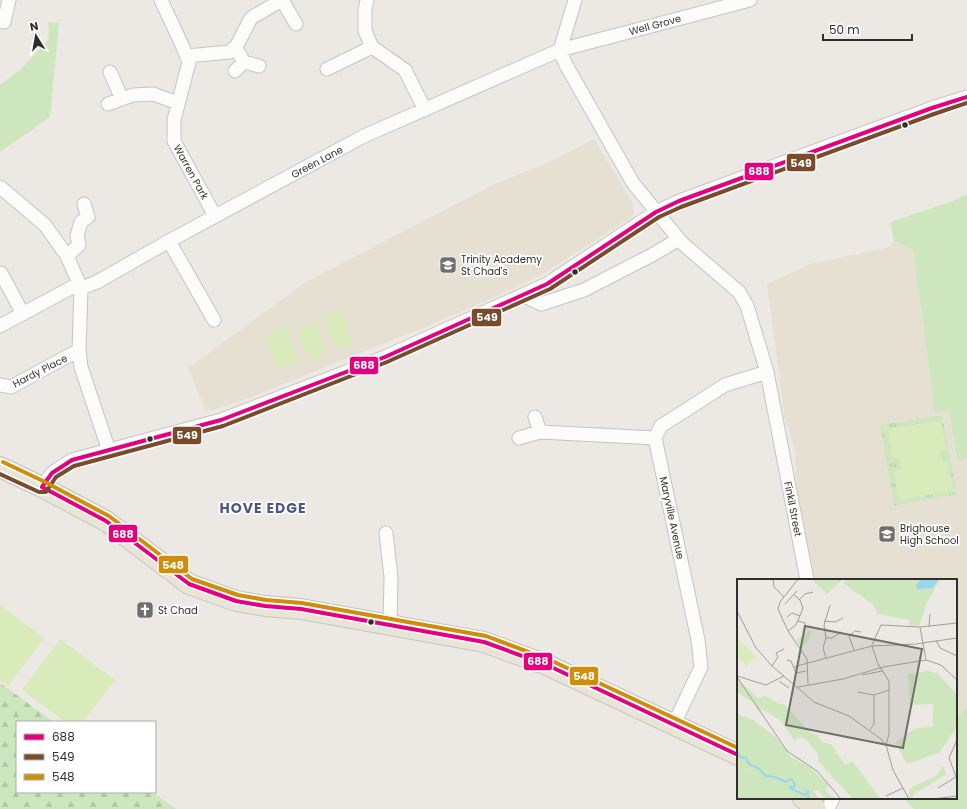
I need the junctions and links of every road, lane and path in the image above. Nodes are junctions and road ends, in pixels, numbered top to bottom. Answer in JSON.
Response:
{"nodes":[{"id":1,"x":9,"y":0,"type":"edge"},
{"id":2,"x":161,"y":0,"type":"edge"},
{"id":3,"x":282,"y":0,"type":"edge"},
{"id":4,"x":367,"y":0,"type":"edge"},
{"id":5,"x":575,"y":0,"type":"edge"},
{"id":6,"x":750,"y":0,"type":"edge"},
{"id":7,"x":4,"y":22,"type":"dead end"},
{"id":8,"x":296,"y":24,"type":"dead end"},
{"id":9,"x":235,"y":47,"type":"junction"},
{"id":10,"x":372,"y":47,"type":"junction"},
{"id":11,"x":560,"y":50,"type":"junction"},
{"id":12,"x":187,"y":56,"type":"junction"},
{"id":13,"x":259,"y":66,"type":"dead end"},
{"id":14,"x":327,"y":70,"type":"dead end"},
{"id":15,"x":110,"y":72,"type":"dead end"},
{"id":16,"x":967,"y":97,"type":"edge"},
{"id":17,"x":122,"y":99,"type":"junction"},
{"id":18,"x":178,"y":103,"type":"junction"},
{"id":19,"x":108,"y":104,"type":"dead end"},
{"id":20,"x":425,"y":110,"type":"junction"},
{"id":21,"x":0,"y":187,"type":"edge"},
{"id":22,"x":84,"y":204,"type":"dead end"},
{"id":23,"x":656,"y":212,"type":"junction"},
{"id":24,"x":215,"y":216,"type":"junction"},
{"id":25,"x":679,"y":239,"type":"junction"},
{"id":26,"x":169,"y":241,"type":"junction"},
{"id":27,"x":67,"y":256,"type":"junction"},
{"id":28,"x":0,"y":274,"type":"edge"},
{"id":29,"x":80,"y":286,"type":"junction"},
{"id":30,"x":522,"y":295,"type":"junction"},
{"id":31,"x":23,"y":314,"type":"junction"},
{"id":32,"x":214,"y":320,"type":"dead end"},
{"id":33,"x":0,"y":326,"type":"edge"},
{"id":34,"x":79,"y":350,"type":"junction"},
{"id":35,"x":767,"y":372,"type":"junction"},
{"id":36,"x":0,"y":385,"type":"edge"},
{"id":37,"x":535,"y":418,"type":"dead end"},
{"id":38,"x":540,"y":432,"type":"junction"},
{"id":39,"x":519,"y":438,"type":"dead end"},
{"id":40,"x":655,"y":438,"type":"junction"},
{"id":41,"x":109,"y":451,"type":"junction"},
{"id":42,"x":0,"y":467,"type":"edge"},
{"id":43,"x":42,"y":487,"type":"junction"},
{"id":44,"x":386,"y":533,"type":"dead end"},
{"id":45,"x":807,"y":579,"type":"edge"},
{"id":46,"x":390,"y":625,"type":"junction"},
{"id":47,"x":674,"y":724,"type":"junction"},
{"id":48,"x":737,"y":755,"type":"edge"},
{"id":49,"x":803,"y":799,"type":"edge"},
{"id":50,"x":833,"y":799,"type":"edge"},
{"id":51,"x":816,"y":809,"type":"edge"},
{"id":52,"x":828,"y":809,"type":"edge"}],
"edges":[{"from":1,"to":7,"type":"street"},
{"from":2,"to":12,"type":"street","name":"Warren Park"},
{"from":3,"to":8,"type":"street"},
{"from":3,"to":9,"type":"street"},
{"from":4,"to":10,"type":"street"},
{"from":5,"to":11,"type":"street"},
{"from":6,"to":11,"type":"street","name":"Well Grove"},
{"from":9,"to":12,"type":"street"},
{"from":9,"to":13,"type":"street"},
{"from":10,"to":14,"type":"street"},
{"from":10,"to":20,"type":"street"},
{"from":11,"to":20,"type":"street","name":"Green Lane"},
{"from":11,"to":23,"type":"street","name":"Finkil Street"},
{"from":12,"to":18,"type":"street","name":"Warren Park"},
{"from":15,"to":17,"type":"street"},
{"from":16,"to":23,"type":"street"},
{"from":17,"to":18,"type":"street"},
{"from":17,"to":19,"type":"street"},
{"from":18,"to":24,"type":"street","name":"Warren Park"},
{"from":20,"to":24,"type":"street","name":"Green Lane"},
{"from":21,"to":27,"type":"street"},
{"from":22,"to":27,"type":"street"},
{"from":23,"to":25,"type":"street","name":"Finkil Street"},
{"from":23,"to":30,"type":"street"},
{"from":24,"to":26,"type":"street","name":"Green Lane"},
{"from":25,"to":30,"type":"street"},
{"from":25,"to":35,"type":"street","name":"Finkil Street"},
{"from":26,"to":29,"type":"street","name":"Green Lane"},
{"from":26,"to":32,"type":"street"},
{"from":27,"to":29,"type":"street"},
{"from":28,"to":31,"type":"street"},
{"from":29,"to":31,"type":"street","name":"Green Lane"},
{"from":29,"to":34,"type":"street"},
{"from":30,"to":41,"type":"street"},
{"from":31,"to":33,"type":"street","name":"Green Lane"},
{"from":34,"to":36,"type":"street","name":"Hardy Place"},
{"from":34,"to":41,"type":"street"},
{"from":35,"to":40,"type":"street"},
{"from":35,"to":45,"type":"street","name":"Finkil Street"},
{"from":37,"to":38,"type":"street"},
{"from":38,"to":39,"type":"street"},
{"from":38,"to":40,"type":"street"},
{"from":40,"to":47,"type":"street","name":"Maryville Avenue"},
{"from":41,"to":43,"type":"street"},
{"from":42,"to":43,"type":"main road"},
{"from":43,"to":46,"type":"main road"},
{"from":44,"to":46,"type":"street"},
{"from":46,"to":47,"type":"main road"},
{"from":47,"to":48,"type":"main road"},
{"from":49,"to":51,"type":"main road"},
{"from":50,"to":52,"type":"street"}]}
